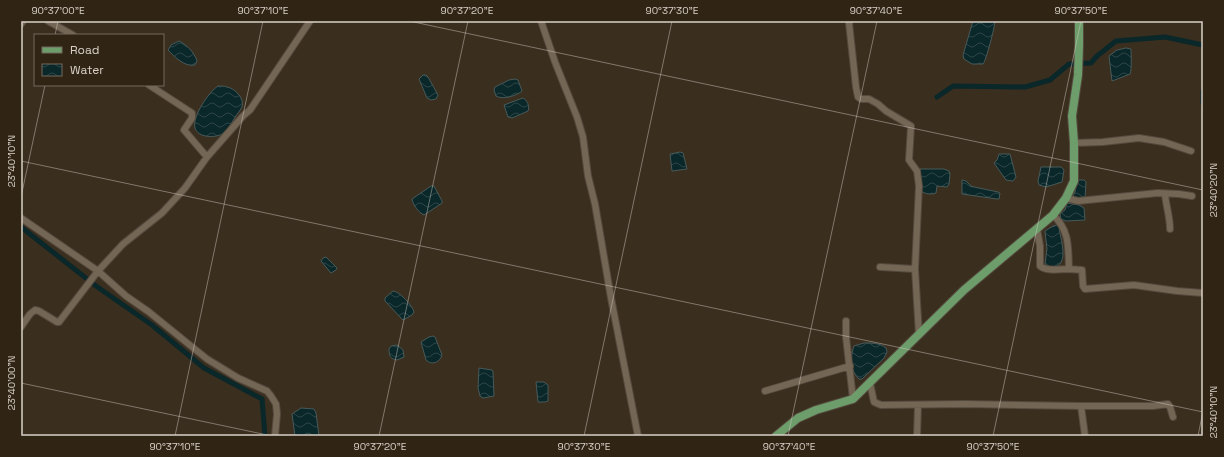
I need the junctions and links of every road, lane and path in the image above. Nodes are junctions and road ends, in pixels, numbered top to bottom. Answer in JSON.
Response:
{"nodes":[{"id":1,"x":23,"y":21,"type":"edge"},
{"id":2,"x":48,"y":21,"type":"edge"},
{"id":3,"x":310,"y":21,"type":"edge"},
{"id":4,"x":541,"y":21,"type":"edge"},
{"id":5,"x":850,"y":21,"type":"edge"},
{"id":6,"x":1079,"y":21,"type":"edge"},
{"id":7,"x":21,"y":24,"type":"edge"},
{"id":8,"x":71,"y":34,"type":"edge"},
{"id":9,"x":151,"y":86,"type":"edge"},
{"id":10,"x":1074,"y":143,"type":"junction"},
{"id":11,"x":1191,"y":151,"type":"dead end"},
{"id":12,"x":207,"y":157,"type":"junction"},
{"id":13,"x":1165,"y":194,"type":"junction"},
{"id":14,"x":1192,"y":196,"type":"dead end"},
{"id":15,"x":1066,"y":198,"type":"junction"},
{"id":16,"x":1053,"y":215,"type":"junction"},
{"id":17,"x":21,"y":218,"type":"edge"},
{"id":18,"x":1037,"y":229,"type":"junction"},
{"id":19,"x":1170,"y":229,"type":"dead end"},
{"id":20,"x":880,"y":267,"type":"dead end"},
{"id":21,"x":915,"y":269,"type":"junction"},
{"id":22,"x":1069,"y":269,"type":"junction"},
{"id":23,"x":96,"y":273,"type":"junction"},
{"id":24,"x":1203,"y":293,"type":"edge"},
{"id":25,"x":846,"y":321,"type":"dead end"},
{"id":26,"x":21,"y":327,"type":"edge"},
{"id":27,"x":919,"y":335,"type":"junction"},
{"id":28,"x":850,"y":366,"type":"junction"},
{"id":29,"x":870,"y":383,"type":"junction"},
{"id":30,"x":765,"y":392,"type":"dead end"},
{"id":31,"x":853,"y":399,"type":"junction"},
{"id":32,"x":918,"y":405,"type":"junction"},
{"id":33,"x":1081,"y":406,"type":"junction"},
{"id":34,"x":1173,"y":417,"type":"dead end"},
{"id":35,"x":275,"y":436,"type":"edge"},
{"id":36,"x":638,"y":436,"type":"edge"},
{"id":37,"x":776,"y":436,"type":"edge"},
{"id":38,"x":917,"y":436,"type":"edge"},
{"id":39,"x":1085,"y":436,"type":"edge"}],
"edges":[{"from":1,"to":7,"type":"street"},
{"from":2,"to":8,"type":"street"},
{"from":3,"to":12,"type":"street"},
{"from":4,"to":36,"type":"street"},
{"from":5,"to":21,"type":"street"},
{"from":6,"to":10,"type":"main road"},
{"from":9,"to":12,"type":"street"},
{"from":10,"to":11,"type":"street"},
{"from":10,"to":15,"type":"main road"},
{"from":12,"to":23,"type":"street"},
{"from":13,"to":14,"type":"street"},
{"from":13,"to":15,"type":"street"},
{"from":13,"to":19,"type":"street"},
{"from":15,"to":16,"type":"main road"},
{"from":16,"to":18,"type":"main road"},
{"from":16,"to":22,"type":"street"},
{"from":17,"to":23,"type":"street"},
{"from":18,"to":22,"type":"street"},
{"from":18,"to":27,"type":"main road"},
{"from":20,"to":21,"type":"street"},
{"from":21,"to":27,"type":"street"},
{"from":22,"to":24,"type":"street"},
{"from":23,"to":26,"type":"street"},
{"from":23,"to":35,"type":"street"},
{"from":25,"to":28,"type":"street"},
{"from":27,"to":29,"type":"main road"},
{"from":28,"to":30,"type":"street"},
{"from":28,"to":31,"type":"street"},
{"from":29,"to":31,"type":"main road"},
{"from":29,"to":32,"type":"street"},
{"from":31,"to":37,"type":"main road"},
{"from":32,"to":33,"type":"street"},
{"from":32,"to":38,"type":"street"},
{"from":33,"to":34,"type":"street"},
{"from":33,"to":39,"type":"street"}]}
